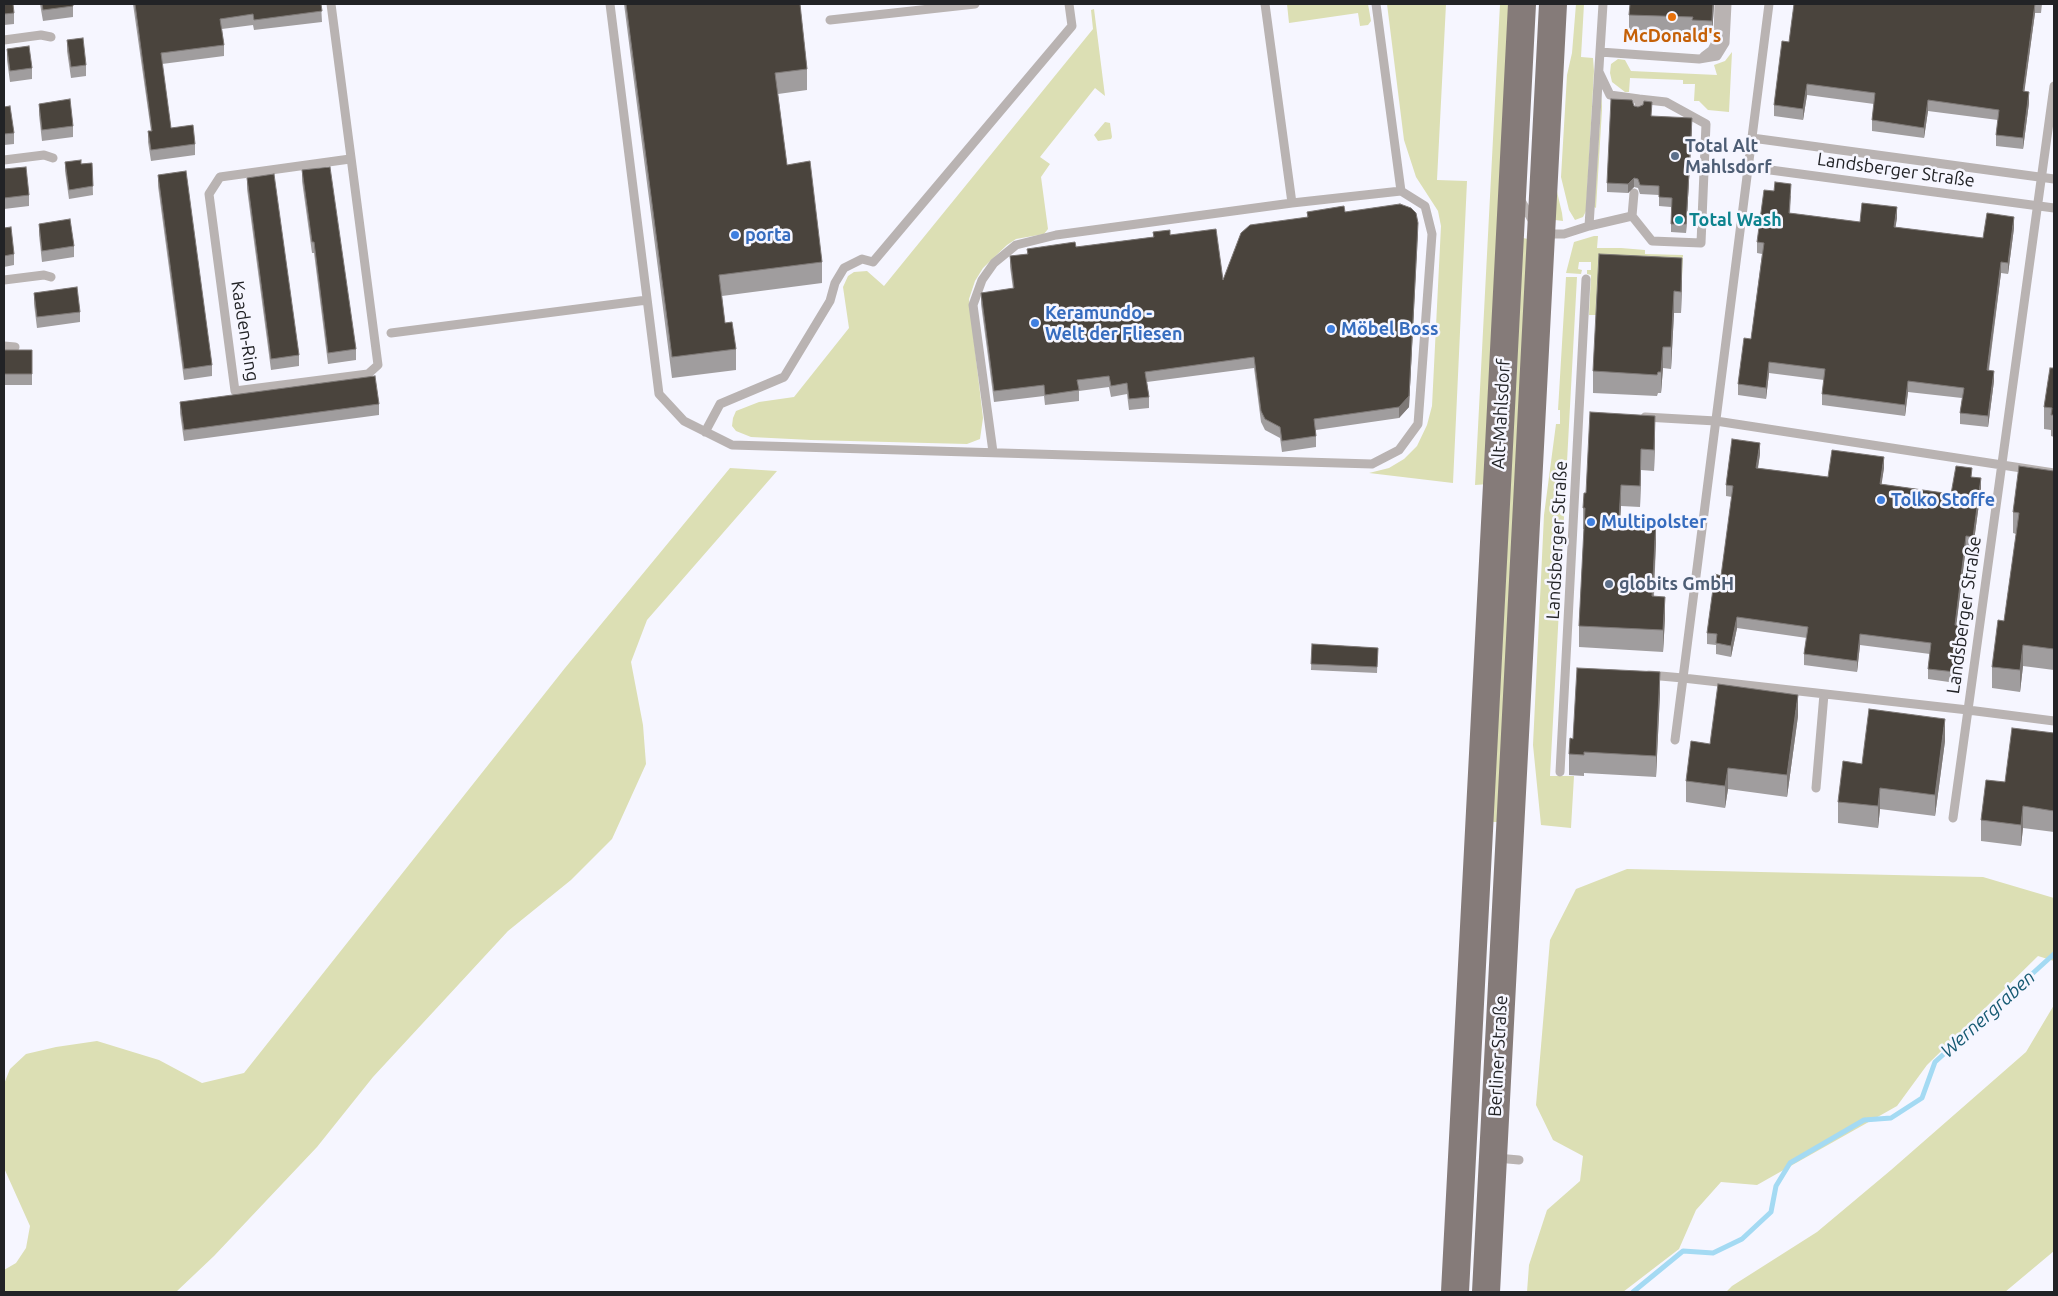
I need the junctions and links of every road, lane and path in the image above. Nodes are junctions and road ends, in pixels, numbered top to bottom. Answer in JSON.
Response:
{"nodes":[{"id":1,"x":331,"y":4,"type":"edge"},
{"id":2,"x":610,"y":4,"type":"edge"},
{"id":3,"x":975,"y":4,"type":"edge"},
{"id":4,"x":1069,"y":4,"type":"edge"},
{"id":5,"x":1265,"y":4,"type":"edge"},
{"id":6,"x":1376,"y":4,"type":"edge"},
{"id":7,"x":1522,"y":4,"type":"edge"},
{"id":8,"x":1553,"y":4,"type":"edge"},
{"id":9,"x":1603,"y":4,"type":"edge"},
{"id":10,"x":1719,"y":4,"type":"edge"},
{"id":11,"x":1727,"y":4,"type":"edge"},
{"id":12,"x":1769,"y":4,"type":"edge"},
{"id":13,"x":830,"y":20,"type":"dead end"},
{"id":14,"x":51,"y":37,"type":"dead end"},
{"id":15,"x":4,"y":40,"type":"edge"},
{"id":16,"x":1600,"y":52,"type":"junction"},
{"id":17,"x":1699,"y":59,"type":"junction"},
{"id":18,"x":1599,"y":71,"type":"junction"},
{"id":19,"x":2054,"y":86,"type":"edge"},
{"id":20,"x":1639,"y":99,"type":"junction"},
{"id":21,"x":1638,"y":110,"type":"edge"},
{"id":22,"x":1752,"y":138,"type":"junction"},
{"id":23,"x":54,"y":158,"type":"dead end"},
{"id":24,"x":350,"y":159,"type":"junction"},
{"id":25,"x":4,"y":160,"type":"edge"},
{"id":26,"x":1748,"y":167,"type":"junction"},
{"id":27,"x":2043,"y":177,"type":"junction"},
{"id":28,"x":2054,"y":179,"type":"edge"},
{"id":29,"x":1513,"y":186,"type":"junction"},
{"id":30,"x":1401,"y":191,"type":"junction"},
{"id":31,"x":1634,"y":193,"type":"dead end"},
{"id":32,"x":1292,"y":203,"type":"junction"},
{"id":33,"x":2040,"y":206,"type":"junction"},
{"id":34,"x":2054,"y":208,"type":"edge"},
{"id":35,"x":1632,"y":216,"type":"junction"},
{"id":36,"x":1589,"y":226,"type":"junction"},
{"id":37,"x":1540,"y":234,"type":"junction"},
{"id":38,"x":51,"y":277,"type":"dead end"},
{"id":39,"x":1586,"y":279,"type":"dead end"},
{"id":40,"x":4,"y":280,"type":"edge"},
{"id":41,"x":647,"y":300,"type":"junction"},
{"id":42,"x":391,"y":333,"type":"dead end"},
{"id":43,"x":4,"y":346,"type":"edge"},
{"id":44,"x":14,"y":348,"type":"edge"},
{"id":45,"x":1580,"y":413,"type":"junction"},
{"id":46,"x":1589,"y":413,"type":"edge"},
{"id":47,"x":1638,"y":416,"type":"edge"},
{"id":48,"x":1716,"y":421,"type":"junction"},
{"id":49,"x":705,"y":432,"type":"junction"},
{"id":50,"x":993,"y":452,"type":"junction"},
{"id":51,"x":2001,"y":465,"type":"junction"},
{"id":52,"x":2054,"y":473,"type":"edge"},
{"id":53,"x":1566,"y":669,"type":"junction"},
{"id":54,"x":1576,"y":669,"type":"edge"},
{"id":55,"x":1634,"y":674,"type":"edge"},
{"id":56,"x":1683,"y":678,"type":"junction"},
{"id":57,"x":1824,"y":694,"type":"junction"},
{"id":58,"x":1968,"y":710,"type":"junction"},
{"id":59,"x":2054,"y":721,"type":"edge"},
{"id":60,"x":1675,"y":740,"type":"dead end"},
{"id":61,"x":1560,"y":772,"type":"dead end"},
{"id":62,"x":1816,"y":788,"type":"dead end"},
{"id":63,"x":1953,"y":818,"type":"dead end"},
{"id":64,"x":1510,"y":821,"type":"joint"},
{"id":65,"x":1480,"y":824,"type":"joint"},
{"id":66,"x":1455,"y":1292,"type":"edge"},
{"id":67,"x":1486,"y":1292,"type":"edge"}],
"edges":[{"from":1,"to":24,"type":"lane","name":"Kaaden-Ring"},
{"from":2,"to":41,"type":"lane"},
{"from":3,"to":13,"type":"lane"},
{"from":4,"to":49,"type":"lane"},
{"from":5,"to":32,"type":"lane"},
{"from":6,"to":30,"type":"lane"},
{"from":7,"to":29,"type":"main road","name":"Alt-Mahlsdorf"},
{"from":8,"to":37,"type":"main road","name":"Alt-Mahlsdorf"},
{"from":9,"to":16,"type":"lane"},
{"from":10,"to":17,"type":"lane"},
{"from":11,"to":17,"type":"lane"},
{"from":12,"to":22,"type":"lane"},
{"from":14,"to":15,"type":"lane"},
{"from":16,"to":17,"type":"lane"},
{"from":16,"to":18,"type":"lane"},
{"from":18,"to":20,"type":"lane"},
{"from":18,"to":36,"type":"lane"},
{"from":19,"to":27,"type":"lane","name":"Landsberger Straße"},
{"from":20,"to":21,"type":"lane"},
{"from":20,"to":35,"type":"lane"},
{"from":22,"to":26,"type":"lane"},
{"from":22,"to":27,"type":"lane"},
{"from":23,"to":25,"type":"lane"},
{"from":24,"to":24,"type":"lane","name":"Kaaden-Ring"},
{"from":26,"to":33,"type":"lane","name":"Landsberger Straße"},
{"from":26,"to":48,"type":"lane"},
{"from":27,"to":28,"type":"lane"},
{"from":27,"to":33,"type":"lane","name":"Landsberger Straße"},
{"from":29,"to":37,"type":"lane"},
{"from":29,"to":65,"type":"main road","name":"Alt-Mahlsdorf"},
{"from":30,"to":32,"type":"lane"},
{"from":30,"to":50,"type":"lane"},
{"from":31,"to":35,"type":"lane"},
{"from":32,"to":50,"type":"lane"},
{"from":33,"to":34,"type":"lane","name":"Landsberger Straße"},
{"from":33,"to":51,"type":"lane","name":"Landsberger Straße"},
{"from":35,"to":36,"type":"lane"},
{"from":36,"to":37,"type":"lane"},
{"from":37,"to":64,"type":"main road","name":"Alt-Mahlsdorf"},
{"from":38,"to":40,"type":"lane"},
{"from":39,"to":45,"type":"lane","name":"Landsberger Straße"},
{"from":41,"to":42,"type":"lane"},
{"from":41,"to":49,"type":"lane"},
{"from":43,"to":44,"type":"lane"},
{"from":45,"to":46,"type":"lane"},
{"from":45,"to":53,"type":"lane","name":"Landsberger Straße"},
{"from":47,"to":48,"type":"lane"},
{"from":48,"to":51,"type":"lane"},
{"from":48,"to":56,"type":"lane"},
{"from":49,"to":50,"type":"lane"},
{"from":51,"to":52,"type":"lane"},
{"from":51,"to":58,"type":"lane","name":"Landsberger Straße"},
{"from":53,"to":54,"type":"lane"},
{"from":53,"to":61,"type":"lane","name":"Landsberger Straße"},
{"from":55,"to":56,"type":"lane","name":"Landsberger Straße"},
{"from":56,"to":57,"type":"lane","name":"Landsberger Straße"},
{"from":56,"to":60,"type":"lane"},
{"from":57,"to":58,"type":"lane","name":"Landsberger Straße"},
{"from":57,"to":62,"type":"lane"},
{"from":58,"to":59,"type":"lane","name":"Landsberger Straße"},
{"from":58,"to":63,"type":"lane","name":"Landsberger Straße"},
{"from":64,"to":67,"type":"main road","name":"Berliner Straße"},
{"from":65,"to":66,"type":"main road","name":"Berliner Straße"}]}
